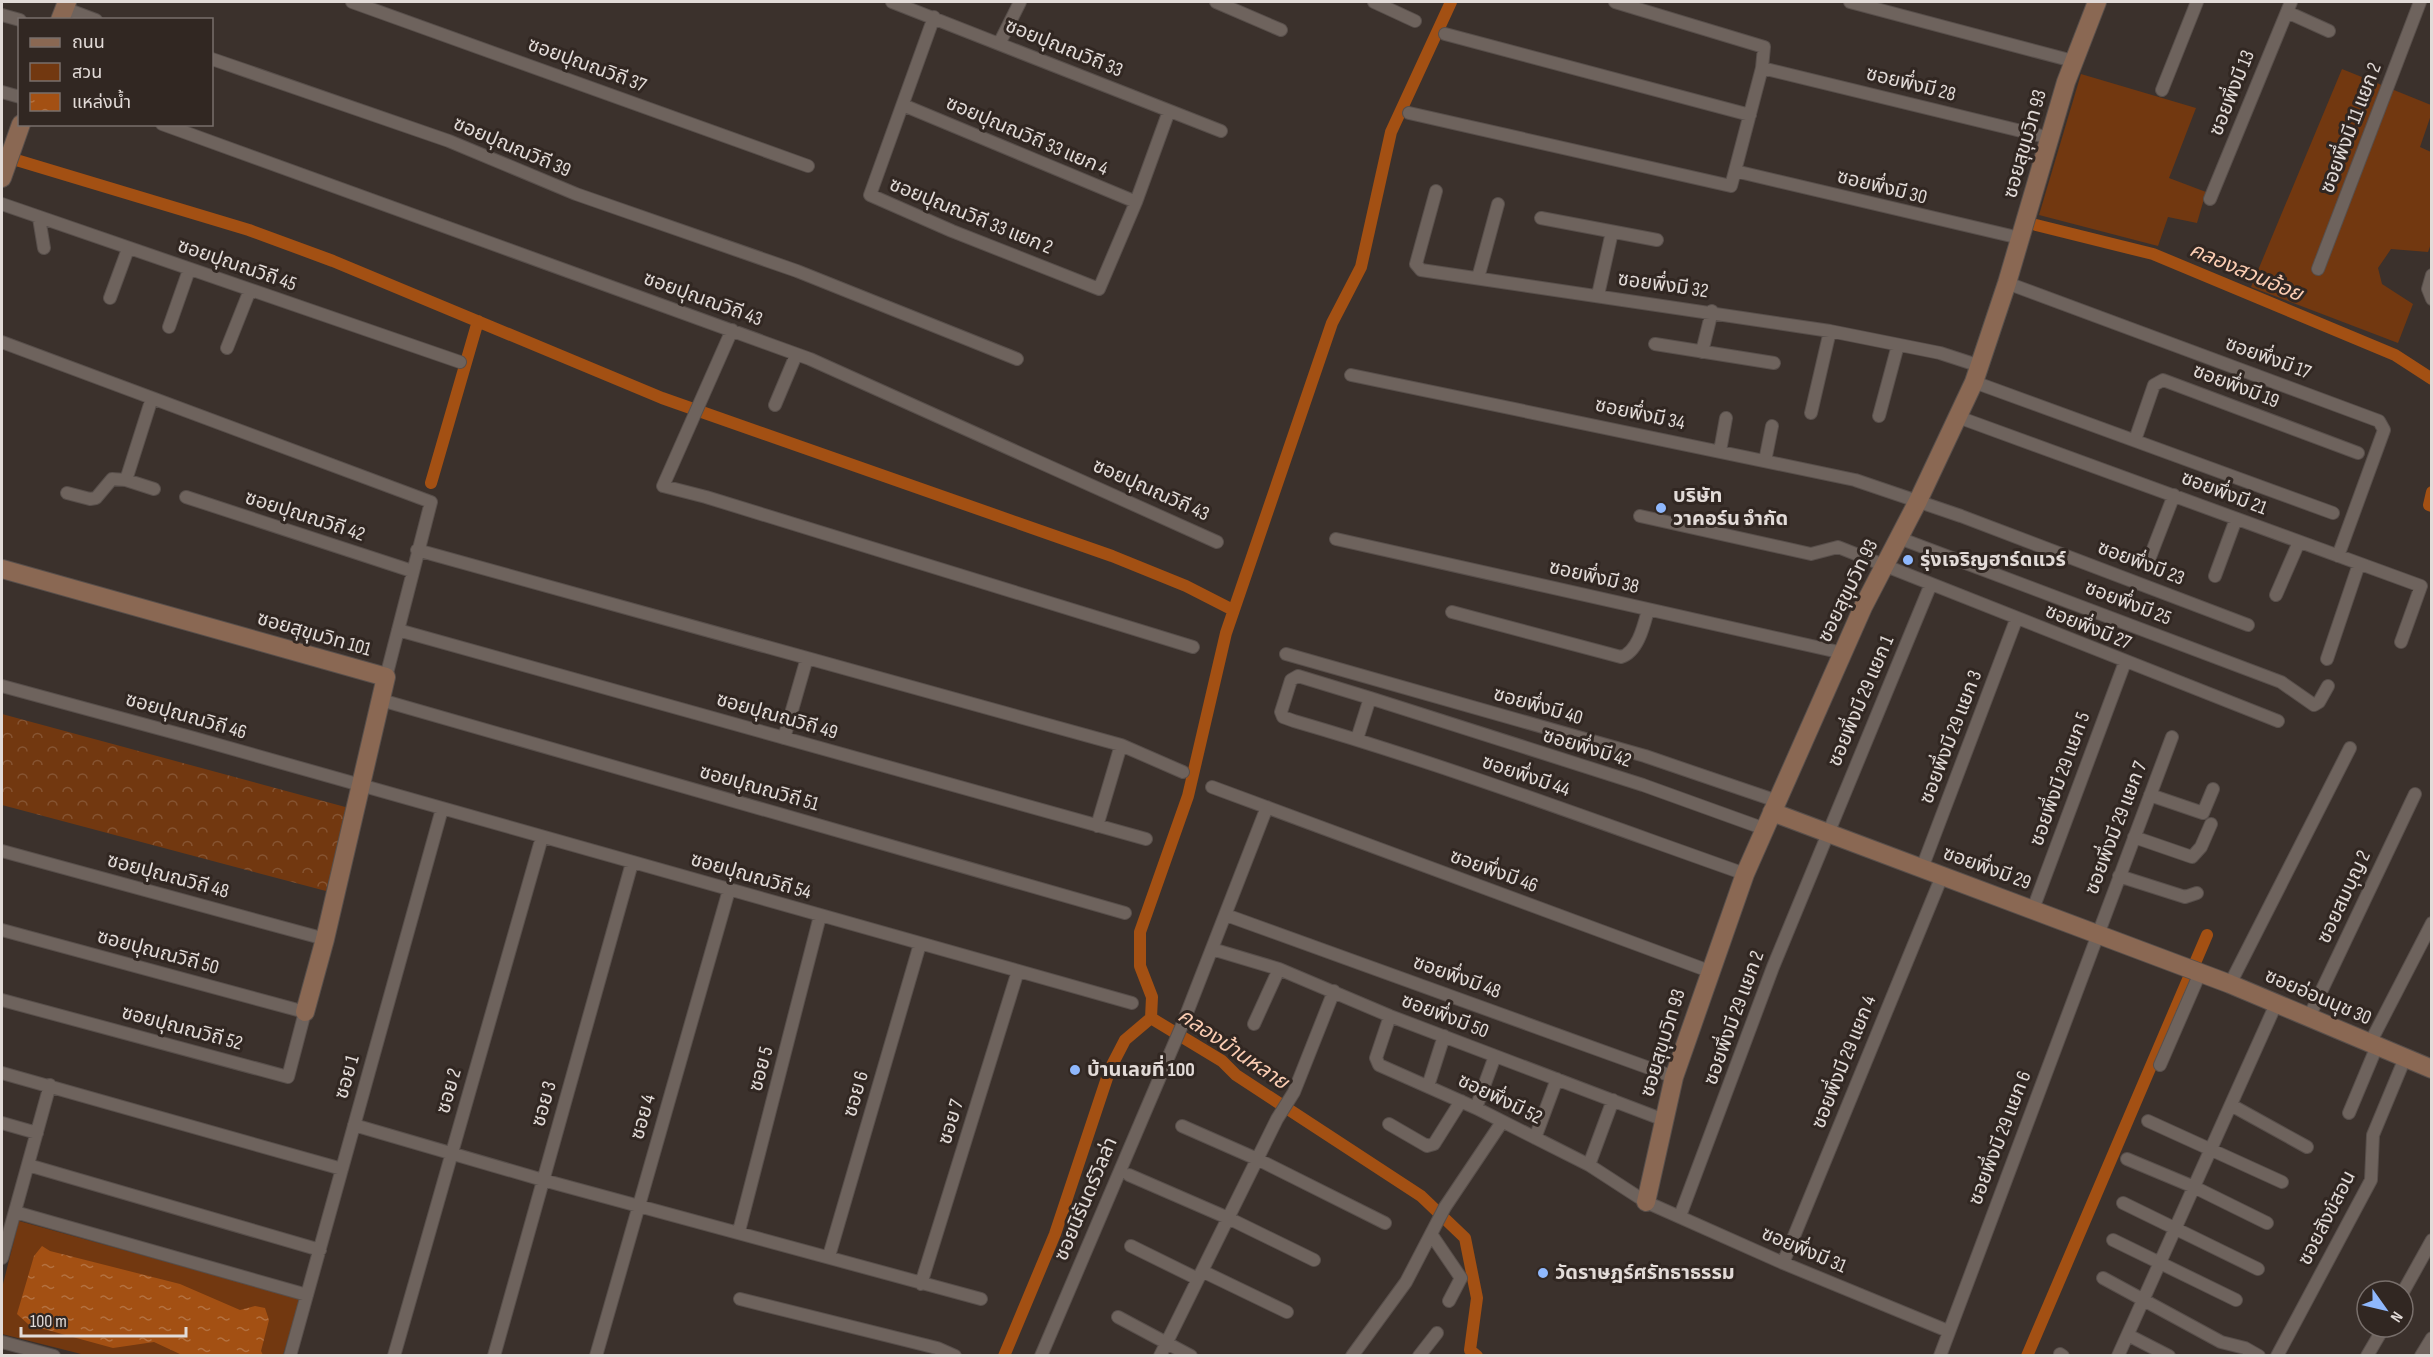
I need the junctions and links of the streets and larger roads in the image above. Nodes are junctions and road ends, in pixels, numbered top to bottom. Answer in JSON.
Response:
{"nodes":[{"id":1,"x":352,"y":2,"type":"edge"},
{"id":2,"x":892,"y":2,"type":"edge"},
{"id":3,"x":1020,"y":2,"type":"edge"},
{"id":4,"x":1216,"y":2,"type":"edge"},
{"id":5,"x":1374,"y":2,"type":"edge"},
{"id":6,"x":1616,"y":2,"type":"edge"},
{"id":7,"x":1850,"y":2,"type":"edge"},
{"id":8,"x":2097,"y":2,"type":"edge"},
{"id":9,"x":2197,"y":2,"type":"edge"},
{"id":10,"x":2420,"y":2,"type":"edge"},
{"id":11,"x":2289,"y":7,"type":"edge"},
{"id":12,"x":64,"y":10,"type":"edge"},
{"id":13,"x":2,"y":15,"type":"edge"},
{"id":14,"x":934,"y":17,"type":"junction"},
{"id":15,"x":90,"y":18,"type":"edge"},
{"id":16,"x":18,"y":19,"type":"edge"},
{"id":17,"x":1415,"y":21,"type":"dead end"},
{"id":18,"x":1281,"y":30,"type":"dead end"},
{"id":19,"x":2329,"y":31,"type":"dead end"},
{"id":20,"x":1445,"y":34,"type":"dead end"},
{"id":21,"x":999,"y":44,"type":"junction"},
{"id":22,"x":213,"y":59,"type":"edge"},
{"id":23,"x":2073,"y":62,"type":"junction"},
{"id":24,"x":1762,"y":68,"type":"junction"},
{"id":25,"x":2162,"y":90,"type":"dead end"},
{"id":26,"x":2,"y":92,"type":"edge"},
{"id":27,"x":18,"y":96,"type":"edge"},
{"id":28,"x":903,"y":105,"type":"junction"},
{"id":29,"x":1169,"y":111,"type":"junction"},
{"id":30,"x":1409,"y":113,"type":"dead end"},
{"id":31,"x":1750,"y":115,"type":"junction"},
{"id":32,"x":20,"y":126,"type":"edge"},
{"id":33,"x":168,"y":126,"type":"edge"},
{"id":34,"x":1221,"y":131,"type":"dead end"},
{"id":35,"x":2050,"y":138,"type":"junction"},
{"id":36,"x":808,"y":166,"type":"dead end"},
{"id":37,"x":1735,"y":171,"type":"junction"},
{"id":38,"x":2,"y":178,"type":"edge"},
{"id":39,"x":1436,"y":191,"type":"dead end"},
{"id":40,"x":2210,"y":199,"type":"dead end"},
{"id":41,"x":1136,"y":202,"type":"junction"},
{"id":42,"x":2,"y":204,"type":"edge"},
{"id":43,"x":1498,"y":204,"type":"dead end"},
{"id":44,"x":39,"y":218,"type":"junction"},
{"id":45,"x":1540,"y":218,"type":"dead end"},
{"id":46,"x":1612,"y":232,"type":"junction"},
{"id":47,"x":2020,"y":238,"type":"junction"},
{"id":48,"x":1657,"y":240,"type":"dead end"},
{"id":49,"x":44,"y":248,"type":"dead end"},
{"id":50,"x":128,"y":249,"type":"junction"},
{"id":51,"x":2319,"y":269,"type":"dead end"},
{"id":52,"x":189,"y":270,"type":"junction"},
{"id":53,"x":2432,"y":275,"type":"edge"},
{"id":54,"x":1478,"y":278,"type":"junction"},
{"id":55,"x":2007,"y":283,"type":"junction"},
{"id":56,"x":250,"y":290,"type":"junction"},
{"id":57,"x":1598,"y":295,"type":"junction"},
{"id":58,"x":110,"y":298,"type":"dead end"},
{"id":59,"x":2432,"y":298,"type":"edge"},
{"id":60,"x":1712,"y":312,"type":"junction"},
{"id":61,"x":169,"y":327,"type":"dead end"},
{"id":62,"x":732,"y":330,"type":"junction"},
{"id":63,"x":1830,"y":331,"type":"junction"},
{"id":64,"x":2,"y":342,"type":"edge"},
{"id":65,"x":1655,"y":345,"type":"dead end"},
{"id":66,"x":1898,"y":345,"type":"junction"},
{"id":67,"x":227,"y":348,"type":"dead end"},
{"id":68,"x":1702,"y":352,"type":"junction"},
{"id":69,"x":796,"y":355,"type":"junction"},
{"id":70,"x":1017,"y":358,"type":"dead end"},
{"id":71,"x":460,"y":362,"type":"dead end"},
{"id":72,"x":1774,"y":363,"type":"dead end"},
{"id":73,"x":1977,"y":374,"type":"junction"},
{"id":74,"x":1351,"y":375,"type":"dead end"},
{"id":75,"x":152,"y":398,"type":"junction"},
{"id":76,"x":775,"y":405,"type":"dead end"},
{"id":77,"x":1811,"y":413,"type":"dead end"},
{"id":78,"x":1879,"y":416,"type":"dead end"},
{"id":79,"x":1958,"y":417,"type":"junction"},
{"id":80,"x":1726,"y":418,"type":"dead end"},
{"id":81,"x":1772,"y":426,"type":"dead end"},
{"id":82,"x":2135,"y":440,"type":"junction"},
{"id":83,"x":1720,"y":451,"type":"junction"},
{"id":84,"x":2358,"y":453,"type":"dead end"},
{"id":85,"x":1765,"y":460,"type":"junction"},
{"id":86,"x":126,"y":480,"type":"junction"},
{"id":87,"x":154,"y":489,"type":"dead end"},
{"id":88,"x":67,"y":493,"type":"dead end"},
{"id":89,"x":2174,"y":495,"type":"junction"},
{"id":90,"x":186,"y":497,"type":"dead end"},
{"id":91,"x":1918,"y":501,"type":"junction"},
{"id":92,"x":2333,"y":513,"type":"dead end"},
{"id":93,"x":1640,"y":516,"type":"dead end"},
{"id":94,"x":2236,"y":519,"type":"junction"},
{"id":95,"x":1899,"y":538,"type":"junction"},
{"id":96,"x":1336,"y":539,"type":"dead end"},
{"id":97,"x":1217,"y":542,"type":"dead end"},
{"id":98,"x":2299,"y":542,"type":"junction"},
{"id":99,"x":417,"y":550,"type":"junction"},
{"id":100,"x":2338,"y":556,"type":"junction"},
{"id":101,"x":2150,"y":557,"type":"dead end"},
{"id":102,"x":1886,"y":564,"type":"junction"},
{"id":103,"x":2359,"y":564,"type":"junction"},
{"id":104,"x":2,"y":571,"type":"edge"},
{"id":105,"x":412,"y":571,"type":"junction"},
{"id":106,"x":2215,"y":576,"type":"dead end"},
{"id":107,"x":1931,"y":584,"type":"junction"},
{"id":108,"x":2426,"y":588,"type":"edge"},
{"id":109,"x":2276,"y":595,"type":"dead end"},
{"id":110,"x":1648,"y":610,"type":"junction"},
{"id":111,"x":1452,"y":612,"type":"dead end"},
{"id":112,"x":2016,"y":620,"type":"junction"},
{"id":113,"x":2248,"y":625,"type":"dead end"},
{"id":114,"x":398,"y":630,"type":"junction"},
{"id":115,"x":2401,"y":642,"type":"dead end"},
{"id":116,"x":1193,"y":647,"type":"dead end"},
{"id":117,"x":1843,"y":653,"type":"junction"},
{"id":118,"x":1286,"y":654,"type":"dead end"},
{"id":119,"x":807,"y":658,"type":"junction"},
{"id":120,"x":2327,"y":658,"type":"dead end"},
{"id":121,"x":2125,"y":662,"type":"junction"},
{"id":122,"x":386,"y":677,"type":"junction"},
{"id":123,"x":2,"y":686,"type":"edge"},
{"id":124,"x":2328,"y":686,"type":"dead end"},
{"id":125,"x":1370,"y":698,"type":"junction"},
{"id":126,"x":381,"y":700,"type":"junction"},
{"id":127,"x":1293,"y":721,"type":"joint"},
{"id":128,"x":2278,"y":721,"type":"dead end"},
{"id":129,"x":2172,"y":737,"type":"dead end"},
{"id":130,"x":784,"y":738,"type":"junction"},
{"id":131,"x":1358,"y":739,"type":"junction"},
{"id":132,"x":1121,"y":745,"type":"junction"},
{"id":133,"x":2350,"y":748,"type":"dead end"},
{"id":134,"x":1183,"y":772,"type":"dead end"},
{"id":135,"x":360,"y":786,"type":"junction"},
{"id":136,"x":1212,"y":787,"type":"dead end"},
{"id":137,"x":2213,"y":789,"type":"dead end"},
{"id":138,"x":2415,"y":794,"type":"dead end"},
{"id":139,"x":2150,"y":795,"type":"junction"},
{"id":140,"x":1266,"y":807,"type":"junction"},
{"id":141,"x":442,"y":809,"type":"junction"},
{"id":142,"x":1771,"y":814,"type":"junction"},
{"id":143,"x":2211,"y":824,"type":"dead end"},
{"id":144,"x":1097,"y":826,"type":"junction"},
{"id":145,"x":1827,"y":833,"type":"junction"},
{"id":146,"x":542,"y":837,"type":"junction"},
{"id":147,"x":2134,"y":837,"type":"junction"},
{"id":148,"x":1146,"y":839,"type":"dead end"},
{"id":149,"x":2,"y":851,"type":"edge"},
{"id":150,"x":632,"y":863,"type":"junction"},
{"id":151,"x":1922,"y":868,"type":"junction"},
{"id":152,"x":1745,"y":874,"type":"junction"},
{"id":153,"x":1942,"y":876,"type":"junction"},
{"id":154,"x":2119,"y":876,"type":"junction"},
{"id":155,"x":729,"y":890,"type":"junction"},
{"id":156,"x":2197,"y":893,"type":"dead end"},
{"id":157,"x":2033,"y":909,"type":"junction"},
{"id":158,"x":1125,"y":913,"type":"dead end"},
{"id":159,"x":1226,"y":915,"type":"junction"},
{"id":160,"x":820,"y":916,"type":"junction"},
{"id":161,"x":2432,"y":923,"type":"edge"},
{"id":162,"x":2,"y":930,"type":"edge"},
{"id":163,"x":2097,"y":933,"type":"junction"},
{"id":164,"x":325,"y":939,"type":"junction"},
{"id":165,"x":920,"y":944,"type":"junction"},
{"id":166,"x":1212,"y":949,"type":"junction"},
{"id":167,"x":1279,"y":969,"type":"junction"},
{"id":168,"x":2194,"y":970,"type":"junction"},
{"id":169,"x":1018,"y":971,"type":"junction"},
{"id":170,"x":1709,"y":971,"type":"junction"},
{"id":171,"x":2230,"y":984,"type":"junction"},
{"id":172,"x":1334,"y":992,"type":"junction"},
{"id":173,"x":2,"y":1000,"type":"edge"},
{"id":174,"x":1132,"y":1003,"type":"dead end"},
{"id":175,"x":2276,"y":1004,"type":"junction"},
{"id":176,"x":305,"y":1012,"type":"junction"},
{"id":177,"x":1389,"y":1016,"type":"junction"},
{"id":178,"x":2309,"y":1017,"type":"junction"},
{"id":179,"x":1254,"y":1024,"type":"dead end"},
{"id":180,"x":1444,"y":1036,"type":"junction"},
{"id":181,"x":2374,"y":1045,"type":"junction"},
{"id":182,"x":1495,"y":1056,"type":"junction"},
{"id":183,"x":2405,"y":1058,"type":"junction"},
{"id":184,"x":2160,"y":1065,"type":"dead end"},
{"id":185,"x":2432,"y":1069,"type":"edge"},
{"id":186,"x":2,"y":1073,"type":"edge"},
{"id":187,"x":1674,"y":1077,"type":"junction"},
{"id":188,"x":1557,"y":1079,"type":"junction"},
{"id":189,"x":50,"y":1085,"type":"junction"},
{"id":190,"x":1428,"y":1086,"type":"junction"},
{"id":191,"x":1613,"y":1100,"type":"junction"},
{"id":192,"x":1461,"y":1101,"type":"junction"},
{"id":193,"x":2231,"y":1105,"type":"junction"},
{"id":194,"x":1476,"y":1108,"type":"junction"},
{"id":195,"x":2349,"y":1113,"type":"dead end"},
{"id":196,"x":1664,"y":1120,"type":"junction"},
{"id":197,"x":2148,"y":1121,"type":"dead end"},
{"id":198,"x":1502,"y":1122,"type":"junction"},
{"id":199,"x":2,"y":1123,"type":"edge"},
{"id":200,"x":1389,"y":1124,"type":"dead end"},
{"id":201,"x":354,"y":1125,"type":"junction"},
{"id":202,"x":1182,"y":1126,"type":"dead end"},
{"id":203,"x":37,"y":1133,"type":"junction"},
{"id":204,"x":1535,"y":1138,"type":"junction"},
{"id":205,"x":2307,"y":1147,"type":"dead end"},
{"id":206,"x":2212,"y":1148,"type":"junction"},
{"id":207,"x":452,"y":1153,"type":"junction"},
{"id":208,"x":1257,"y":1159,"type":"junction"},
{"id":209,"x":2127,"y":1159,"type":"dead end"},
{"id":210,"x":28,"y":1165,"type":"junction"},
{"id":211,"x":1589,"y":1165,"type":"junction"},
{"id":212,"x":342,"y":1169,"type":"junction"},
{"id":213,"x":1129,"y":1175,"type":"dead end"},
{"id":214,"x":543,"y":1180,"type":"junction"},
{"id":215,"x":2282,"y":1182,"type":"dead end"},
{"id":216,"x":2194,"y":1187,"type":"junction"},
{"id":217,"x":1646,"y":1202,"type":"junction"},
{"id":218,"x":2123,"y":1203,"type":"dead end"},
{"id":219,"x":638,"y":1206,"type":"junction"},
{"id":220,"x":15,"y":1212,"type":"junction"},
{"id":221,"x":1680,"y":1216,"type":"junction"},
{"id":222,"x":1228,"y":1218,"type":"junction"},
{"id":223,"x":1385,"y":1223,"type":"dead end"},
{"id":224,"x":2267,"y":1223,"type":"dead end"},
{"id":225,"x":2176,"y":1227,"type":"junction"},
{"id":226,"x":739,"y":1231,"type":"junction"},
{"id":227,"x":1431,"y":1234,"type":"junction"},
{"id":228,"x":2113,"y":1240,"type":"dead end"},
{"id":229,"x":2432,"y":1240,"type":"edge"},
{"id":230,"x":1131,"y":1246,"type":"dead end"},
{"id":231,"x":320,"y":1250,"type":"junction"},
{"id":232,"x":829,"y":1256,"type":"junction"},
{"id":233,"x":2,"y":1258,"type":"edge"},
{"id":234,"x":1314,"y":1260,"type":"dead end"},
{"id":235,"x":1783,"y":1263,"type":"junction"},
{"id":236,"x":2160,"y":1263,"type":"junction"},
{"id":237,"x":2258,"y":1269,"type":"dead end"},
{"id":238,"x":1200,"y":1275,"type":"junction"},
{"id":239,"x":2103,"y":1278,"type":"dead end"},
{"id":240,"x":2410,"y":1279,"type":"edge"},
{"id":241,"x":921,"y":1284,"type":"junction"},
{"id":242,"x":307,"y":1295,"type":"junction"},
{"id":243,"x":740,"y":1299,"type":"dead end"},
{"id":244,"x":981,"y":1299,"type":"dead end"},
{"id":245,"x":2143,"y":1299,"type":"junction"},
{"id":246,"x":2236,"y":1300,"type":"dead end"},
{"id":247,"x":1449,"y":1301,"type":"dead end"},
{"id":248,"x":1287,"y":1312,"type":"dead end"},
{"id":249,"x":1118,"y":1317,"type":"dead end"},
{"id":250,"x":1948,"y":1330,"type":"junction"},
{"id":251,"x":1437,"y":1333,"type":"dead end"},
{"id":252,"x":2128,"y":1335,"type":"junction"},
{"id":253,"x":2432,"y":1338,"type":"edge"},
{"id":254,"x":2377,"y":1339,"type":"edge"},
{"id":255,"x":2,"y":1342,"type":"edge"},
{"id":256,"x":1167,"y":1342,"type":"junction"},
{"id":257,"x":292,"y":1355,"type":"edge"},
{"id":258,"x":54,"y":1356,"type":"edge"},
{"id":259,"x":394,"y":1356,"type":"edge"},
{"id":260,"x":494,"y":1356,"type":"edge"},
{"id":261,"x":596,"y":1356,"type":"edge"},
{"id":262,"x":955,"y":1356,"type":"edge"},
{"id":263,"x":1041,"y":1356,"type":"edge"},
{"id":264,"x":1160,"y":1356,"type":"edge"},
{"id":265,"x":1191,"y":1356,"type":"edge"},
{"id":266,"x":1352,"y":1356,"type":"edge"},
{"id":267,"x":1419,"y":1356,"type":"edge"},
{"id":268,"x":1940,"y":1356,"type":"edge"},
{"id":269,"x":2118,"y":1356,"type":"edge"},
{"id":270,"x":2169,"y":1356,"type":"edge"},
{"id":271,"x":2259,"y":1356,"type":"edge"},
{"id":272,"x":2277,"y":1356,"type":"edge"},
{"id":273,"x":2367,"y":1356,"type":"edge"},
{"id":274,"x":2421,"y":1356,"type":"edge"}],
"edges":[{"from":1,"to":36,"type":"street","name":"ซอยปุณณวิถี 37"},
{"from":2,"to":14,"type":"street","name":"ซอยปุณณวิถี 33"},
{"from":3,"to":21,"type":"street"},
{"from":4,"to":18,"type":"street"},
{"from":5,"to":17,"type":"street"},
{"from":6,"to":24,"type":"street"},
{"from":7,"to":23,"type":"street"},
{"from":8,"to":23,"type":"street","name":"ซอยสุขุมวิท 93"},
{"from":9,"to":25,"type":"street"},
{"from":10,"to":51,"type":"street","name":"ซอยพึ่งมี 11 แยก 2"},
{"from":11,"to":19,"type":"street"},
{"from":11,"to":40,"type":"street","name":"ซอยพึ่งมี 13"},
{"from":12,"to":15,"type":"street"},
{"from":13,"to":16,"type":"street"},
{"from":14,"to":21,"type":"street","name":"ซอยปุณณวิถี 33"},
{"from":14,"to":28,"type":"street","name":"ซอยปุณณวิถี 33 แยก 2"},
{"from":20,"to":31,"type":"street"},
{"from":21,"to":29,"type":"street","name":"ซอยปุณณวิถี 33"},
{"from":22,"to":70,"type":"street","name":"ซอยปุณณวิถี 39"},
{"from":23,"to":35,"type":"street","name":"ซอยสุขุมวิท 93"},
{"from":24,"to":31,"type":"street"},
{"from":24,"to":35,"type":"street","name":"ซอยพึ่งมี 28"},
{"from":26,"to":27,"type":"street"},
{"from":28,"to":41,"type":"street","name":"ซอยปุณณวิถี 33 แยก 4"},
{"from":28,"to":41,"type":"street","name":"ซอยปุณณวิถี 33 แยก 2"},
{"from":29,"to":34,"type":"street","name":"ซอยปุณณวิถี 33"},
{"from":29,"to":41,"type":"street"},
{"from":30,"to":37,"type":"street"},
{"from":31,"to":37,"type":"street"},
{"from":32,"to":38,"type":"street"},
{"from":33,"to":62,"type":"street","name":"ซอยปุณณวิถี 43"},
{"from":35,"to":47,"type":"street","name":"ซอยสุขุมวิท 93"},
{"from":37,"to":47,"type":"street","name":"ซอยพึ่งมี 30"},
{"from":39,"to":54,"type":"street","name":"ซอยพึ่งมี 32"},
{"from":42,"to":44,"type":"street","name":"ซอยปุณณวิถี 45"},
{"from":43,"to":54,"type":"street"},
{"from":44,"to":49,"type":"street"},
{"from":44,"to":50,"type":"street","name":"ซอยปุณณวิถี 45"},
{"from":45,"to":46,"type":"street"},
{"from":46,"to":48,"type":"street"},
{"from":46,"to":57,"type":"street"},
{"from":47,"to":55,"type":"street","name":"ซอยสุขุมวิท 93"},
{"from":50,"to":52,"type":"street","name":"ซอยปุณณวิถี 45"},
{"from":50,"to":58,"type":"street"},
{"from":52,"to":56,"type":"street","name":"ซอยปุณณวิถี 45"},
{"from":52,"to":61,"type":"street"},
{"from":53,"to":59,"type":"street"},
{"from":54,"to":57,"type":"street","name":"ซอยพึ่งมี 32"},
{"from":55,"to":73,"type":"street","name":"ซอยสุขุมวิท 93"},
{"from":55,"to":100,"type":"street","name":"ซอยพึ่งมี 17"},
{"from":56,"to":67,"type":"street"},
{"from":56,"to":71,"type":"street","name":"ซอยปุณณวิถี 45"},
{"from":57,"to":60,"type":"street","name":"ซอยพึ่งมี 32"},
{"from":60,"to":63,"type":"street","name":"ซอยพึ่งมี 32"},
{"from":60,"to":68,"type":"street"},
{"from":62,"to":69,"type":"street","name":"ซอยปุณณวิถี 43"},
{"from":62,"to":116,"type":"street"},
{"from":63,"to":66,"type":"street","name":"ซอยพึ่งมี 32"},
{"from":63,"to":77,"type":"street"},
{"from":64,"to":75,"type":"street"},
{"from":65,"to":68,"type":"street"},
{"from":66,"to":73,"type":"street","name":"ซอยพึ่งมี 32"},
{"from":66,"to":78,"type":"street"},
{"from":68,"to":72,"type":"street"},
{"from":69,"to":76,"type":"street"},
{"from":69,"to":97,"type":"street","name":"ซอยปุณณวิถี 43"},
{"from":73,"to":79,"type":"street","name":"ซอยสุขุมวิท 93"},
{"from":73,"to":82,"type":"street"},
{"from":74,"to":83,"type":"street","name":"ซอยพึ่งมี 34"},
{"from":75,"to":86,"type":"street"},
{"from":75,"to":99,"type":"street"},
{"from":79,"to":89,"type":"street","name":"ซอยพึ่งมี 21"},
{"from":79,"to":91,"type":"street","name":"ซอยสุขุมวิท 93"},
{"from":80,"to":83,"type":"street"},
{"from":81,"to":85,"type":"street"},
{"from":82,"to":84,"type":"street","name":"ซอยพึ่งมี 19"},
{"from":82,"to":92,"type":"street"},
{"from":83,"to":85,"type":"street","name":"ซอยพึ่งมี 34"},
{"from":85,"to":91,"type":"street","name":"ซอยพึ่งมี 34"},
{"from":86,"to":87,"type":"street"},
{"from":86,"to":88,"type":"street"},
{"from":89,"to":94,"type":"street","name":"ซอยพึ่งมี 21"},
{"from":89,"to":101,"type":"street"},
{"from":90,"to":105,"type":"street","name":"ซอยปุณณวิถี 42"},
{"from":91,"to":95,"type":"street","name":"ซอยสุขุมวิท 93"},
{"from":91,"to":113,"type":"street","name":"ซอยพึ่งมี 23"},
{"from":93,"to":102,"type":"street","name":"ซอยพึ่งมี 27"},
{"from":94,"to":98,"type":"street","name":"ซอยพึ่งมี 21"},
{"from":94,"to":106,"type":"street"},
{"from":95,"to":102,"type":"street","name":"ซอยสุขุมวิท 93"},
{"from":95,"to":124,"type":"street","name":"ซอยพึ่งมี 25"},
{"from":96,"to":110,"type":"street","name":"ซอยพึ่งมี 38"},
{"from":98,"to":100,"type":"street","name":"ซอยพึ่งมี 21"},
{"from":98,"to":109,"type":"street"},
{"from":99,"to":105,"type":"street"},
{"from":99,"to":119,"type":"street"},
{"from":100,"to":103,"type":"street","name":"ซอยพึ่งมี 21"},
{"from":102,"to":107,"type":"street","name":"ซอยพึ่งมี 27"},
{"from":102,"to":117,"type":"street","name":"ซอยสุขุมวิท 93"},
{"from":103,"to":108,"type":"street","name":"ซอยพึ่งมี 21"},
{"from":103,"to":120,"type":"street"},
{"from":104,"to":122,"type":"street","name":"ซอยสุขุมวิท 101"},
{"from":105,"to":114,"type":"street"},
{"from":107,"to":112,"type":"street","name":"ซอยพึ่งมี 27"},
{"from":107,"to":145,"type":"street","name":"ซอยพึ่งมี 29 แยก 1"},
{"from":108,"to":115,"type":"street","name":"ซอยพึ่งมี 21"},
{"from":110,"to":111,"type":"street"},
{"from":110,"to":117,"type":"street","name":"ซอยพึ่งมี 38"},
{"from":112,"to":121,"type":"street","name":"ซอยพึ่งมี 27"},
{"from":112,"to":151,"type":"street","name":"ซอยพึ่งมี 29 แยก 3"},
{"from":114,"to":122,"type":"street"},
{"from":114,"to":130,"type":"street","name":"ซอยปุณณวิถี 49"},
{"from":117,"to":142,"type":"street","name":"ซอยสุขุมวิท 93"},
{"from":118,"to":142,"type":"street","name":"ซอยพึ่งมี 40"},
{"from":119,"to":130,"type":"street"},
{"from":119,"to":132,"type":"street"},
{"from":121,"to":128,"type":"street","name":"ซอยพึ่งมี 27"},
{"from":121,"to":157,"type":"street","name":"ซอยพึ่งมี 29 แยก 5"},
{"from":122,"to":126,"type":"street","name":"ซอยสุขุมวิท 101"},
{"from":123,"to":135,"type":"street","name":"ซอยปุณณวิถี 46"},
{"from":125,"to":127,"type":"street","name":"ซอยพึ่งมี 42"},
{"from":125,"to":131,"type":"street"},
{"from":125,"to":142,"type":"street","name":"ซอยพึ่งมี 42"},
{"from":126,"to":135,"type":"street","name":"ซอยสุขุมวิท 101"},
{"from":126,"to":158,"type":"street","name":"ซอยปุณณวิถี 51"},
{"from":127,"to":131,"type":"street","name":"ซอยพึ่งมี 44"},
{"from":129,"to":139,"type":"street","name":"ซอยพึ่งมี 29 แยก 7"},
{"from":130,"to":144,"type":"street","name":"ซอยปุณณวิถี 49"},
{"from":131,"to":152,"type":"street","name":"ซอยพึ่งมี 44"},
{"from":132,"to":134,"type":"street"},
{"from":132,"to":144,"type":"street"},
{"from":133,"to":171,"type":"street"},
{"from":135,"to":141,"type":"street","name":"ซอยปุณณวิถี 54"},
{"from":135,"to":164,"type":"street","name":"ซอยสุขุมวิท 101"},
{"from":136,"to":140,"type":"street","name":"ซอยพึ่งมี 46"},
{"from":137,"to":139,"type":"street"},
{"from":138,"to":178,"type":"street","name":"ซอยสมบุญ 2"},
{"from":139,"to":147,"type":"street","name":"ซอยพึ่งมี 29 แยก 7"},
{"from":140,"to":159,"type":"street","name":"ซอยนิรันดร์วิลล่า"},
{"from":140,"to":170,"type":"street","name":"ซอยพึ่งมี 46"},
{"from":141,"to":146,"type":"street","name":"ซอยปุณณวิถี 54"},
{"from":141,"to":201,"type":"street","name":"ซอย 1"},
{"from":142,"to":145,"type":"street","name":"ซอยพึ่งมี 29"},
{"from":142,"to":152,"type":"street","name":"ซอยสุขุมวิท 93"},
{"from":143,"to":147,"type":"street"},
{"from":144,"to":148,"type":"street","name":"ซอยปุณณวิถี 49"},
{"from":145,"to":151,"type":"street","name":"ซอยพึ่งมี 29"},
{"from":145,"to":221,"type":"street","name":"ซอยพึ่งมี 29 แยก 2"},
{"from":146,"to":150,"type":"street","name":"ซอยปุณณวิถี 54"},
{"from":146,"to":207,"type":"street","name":"ซอย 2"},
{"from":147,"to":154,"type":"street","name":"ซอยพึ่งมี 29 แยก 7"},
{"from":149,"to":164,"type":"street","name":"ซอยปุณณวิถี 48"},
{"from":150,"to":155,"type":"street","name":"ซอยปุณณวิถี 54"},
{"from":150,"to":214,"type":"street","name":"ซอย 3"},
{"from":151,"to":153,"type":"street","name":"ซอยพึ่งมี 29"},
{"from":152,"to":170,"type":"street","name":"ซอยสุขุมวิท 93"},
{"from":153,"to":157,"type":"street","name":"ซอยพึ่งมี 29"},
{"from":153,"to":235,"type":"street","name":"ซอยพึ่งมี 29 แยก 4"},
{"from":154,"to":156,"type":"street"},
{"from":154,"to":163,"type":"street","name":"ซอยพึ่งมี 29 แยก 7"},
{"from":155,"to":160,"type":"street","name":"ซอยปุณณวิถี 54"},
{"from":155,"to":219,"type":"street","name":"ซอย 4"},
{"from":157,"to":163,"type":"street","name":"ซอยพึ่งมี 29"},
{"from":159,"to":166,"type":"street","name":"ซอยนิรันดร์วิลล่า"},
{"from":159,"to":187,"type":"street","name":"ซอยพึ่งมี 48"},
{"from":160,"to":165,"type":"street","name":"ซอยปุณณวิถี 54"},
{"from":160,"to":226,"type":"street","name":"ซอย 5"},
{"from":161,"to":181,"type":"street"},
{"from":162,"to":176,"type":"street","name":"ซอยปุณณวิถี 50"},
{"from":163,"to":168,"type":"street","name":"ซอยพึ่งมี 29"},
{"from":163,"to":250,"type":"street","name":"ซอยพึ่งมี 29 แยก 6"},
{"from":164,"to":176,"type":"street","name":"ซอยสุขุมวิท 101"},
{"from":165,"to":169,"type":"street","name":"ซอยปุณณวิถี 54"},
{"from":165,"to":232,"type":"street","name":"ซอย 6"},
{"from":166,"to":167,"type":"street","name":"ซอยพึ่งมี 50"},
{"from":166,"to":263,"type":"street","name":"ซอยนิรันดร์วิลล่า"},
{"from":167,"to":172,"type":"street","name":"ซอยพึ่งมี 50"},
{"from":167,"to":179,"type":"street"},
{"from":168,"to":171,"type":"street","name":"ซอยอ่อนนุช 30"},
{"from":168,"to":184,"type":"street"},
{"from":169,"to":174,"type":"street","name":"ซอยปุณณวิถี 54"},
{"from":169,"to":241,"type":"street","name":"ซอย 7"},
{"from":170,"to":187,"type":"street","name":"ซอยสุขุมวิท 93"},
{"from":171,"to":175,"type":"street","name":"ซอยอ่อนนุช 30"},
{"from":172,"to":177,"type":"street","name":"ซอยพึ่งมี 50"},
{"from":172,"to":208,"type":"street"},
{"from":173,"to":176,"type":"street","name":"ซอยปุณณวิถี 52"},
{"from":175,"to":178,"type":"street","name":"ซอยอ่อนนุช 30"},
{"from":175,"to":193,"type":"street"},
{"from":177,"to":180,"type":"street","name":"ซอยพึ่งมี 50"},
{"from":177,"to":190,"type":"street","name":"ซอยพึ่งมี 52"},
{"from":178,"to":181,"type":"street","name":"ซอยอ่อนนุช 30"},
{"from":180,"to":182,"type":"street","name":"ซอยพึ่งมี 50"},
{"from":180,"to":190,"type":"street"},
{"from":181,"to":183,"type":"street","name":"ซอยอ่อนนุช 30"},
{"from":181,"to":195,"type":"street"},
{"from":182,"to":188,"type":"street","name":"ซอยพึ่งมี 50"},
{"from":182,"to":194,"type":"street"},
{"from":183,"to":185,"type":"street","name":"ซอยอ่อนนุช 30"},
{"from":183,"to":272,"type":"street","name":"ซอยสังข์สอน"},
{"from":186,"to":189,"type":"street"},
{"from":187,"to":196,"type":"street","name":"ซอยสุขุมวิท 93"},
{"from":188,"to":191,"type":"street","name":"ซอยพึ่งมี 50"},
{"from":188,"to":204,"type":"street"},
{"from":189,"to":203,"type":"street"},
{"from":189,"to":212,"type":"street"},
{"from":190,"to":192,"type":"street","name":"ซอยพึ่งมี 52"},
{"from":191,"to":196,"type":"street","name":"ซอยพึ่งมี 50"},
{"from":191,"to":211,"type":"street"},
{"from":192,"to":194,"type":"street","name":"ซอยพึ่งมี 52"},
{"from":192,"to":200,"type":"street"},
{"from":193,"to":205,"type":"street"},
{"from":193,"to":206,"type":"street"},
{"from":194,"to":198,"type":"street","name":"ซอยพึ่งมี 52"},
{"from":196,"to":217,"type":"street","name":"ซอยสุขุมวิท 93"},
{"from":197,"to":206,"type":"street"},
{"from":198,"to":204,"type":"street","name":"ซอยพึ่งมี 52"},
{"from":198,"to":227,"type":"street"},
{"from":199,"to":203,"type":"street"},
{"from":201,"to":207,"type":"street"},
{"from":201,"to":212,"type":"street","name":"ซอย 1"},
{"from":202,"to":208,"type":"street"},
{"from":203,"to":210,"type":"street"},
{"from":204,"to":211,"type":"street","name":"ซอยพึ่งมี 52"},
{"from":206,"to":215,"type":"street"},
{"from":206,"to":216,"type":"street"},
{"from":207,"to":214,"type":"street"},
{"from":207,"to":259,"type":"street","name":"ซอย 2"},
{"from":208,"to":222,"type":"street"},
{"from":208,"to":223,"type":"street"},
{"from":209,"to":216,"type":"street"},
{"from":210,"to":220,"type":"street"},
{"from":210,"to":231,"type":"street"},
{"from":211,"to":217,"type":"street","name":"ซอยพึ่งมี 52"},
{"from":212,"to":231,"type":"street","name":"ซอย 1"},
{"from":213,"to":222,"type":"street"},
{"from":214,"to":219,"type":"street"},
{"from":214,"to":260,"type":"street","name":"ซอย 3"},
{"from":216,"to":224,"type":"street"},
{"from":216,"to":225,"type":"street"},
{"from":217,"to":221,"type":"street","name":"ซอยพึ่งมี 31"},
{"from":218,"to":225,"type":"street"},
{"from":219,"to":226,"type":"street"},
{"from":219,"to":261,"type":"street","name":"ซอย 4"},
{"from":220,"to":233,"type":"street"},
{"from":220,"to":242,"type":"street"},
{"from":221,"to":235,"type":"street","name":"ซอยพึ่งมี 31"},
{"from":222,"to":234,"type":"street"},
{"from":222,"to":238,"type":"street"},
{"from":225,"to":236,"type":"street"},
{"from":225,"to":237,"type":"street"},
{"from":226,"to":232,"type":"street"},
{"from":227,"to":247,"type":"street"},
{"from":227,"to":266,"type":"street"},
{"from":228,"to":236,"type":"street"},
{"from":229,"to":240,"type":"street"},
{"from":230,"to":238,"type":"street"},
{"from":231,"to":242,"type":"street","name":"ซอย 1"},
{"from":232,"to":241,"type":"street"},
{"from":235,"to":250,"type":"street","name":"ซอยพึ่งมี 31"},
{"from":236,"to":245,"type":"street"},
{"from":236,"to":246,"type":"street"},
{"from":238,"to":248,"type":"street"},
{"from":238,"to":256,"type":"street"},
{"from":239,"to":245,"type":"street"},
{"from":241,"to":244,"type":"street"},
{"from":242,"to":257,"type":"street","name":"ซอย 1"},
{"from":243,"to":262,"type":"street"},
{"from":245,"to":252,"type":"street"},
{"from":245,"to":271,"type":"street"},
{"from":249,"to":256,"type":"street"},
{"from":250,"to":268,"type":"street","name":"ซอยพึ่งมี 29 แยก 6"},
{"from":251,"to":267,"type":"street"},
{"from":252,"to":269,"type":"street"},
{"from":252,"to":270,"type":"street"},
{"from":253,"to":274,"type":"street"},
{"from":254,"to":273,"type":"street"},
{"from":255,"to":258,"type":"street"},
{"from":256,"to":264,"type":"street"},
{"from":256,"to":265,"type":"street"}]}
